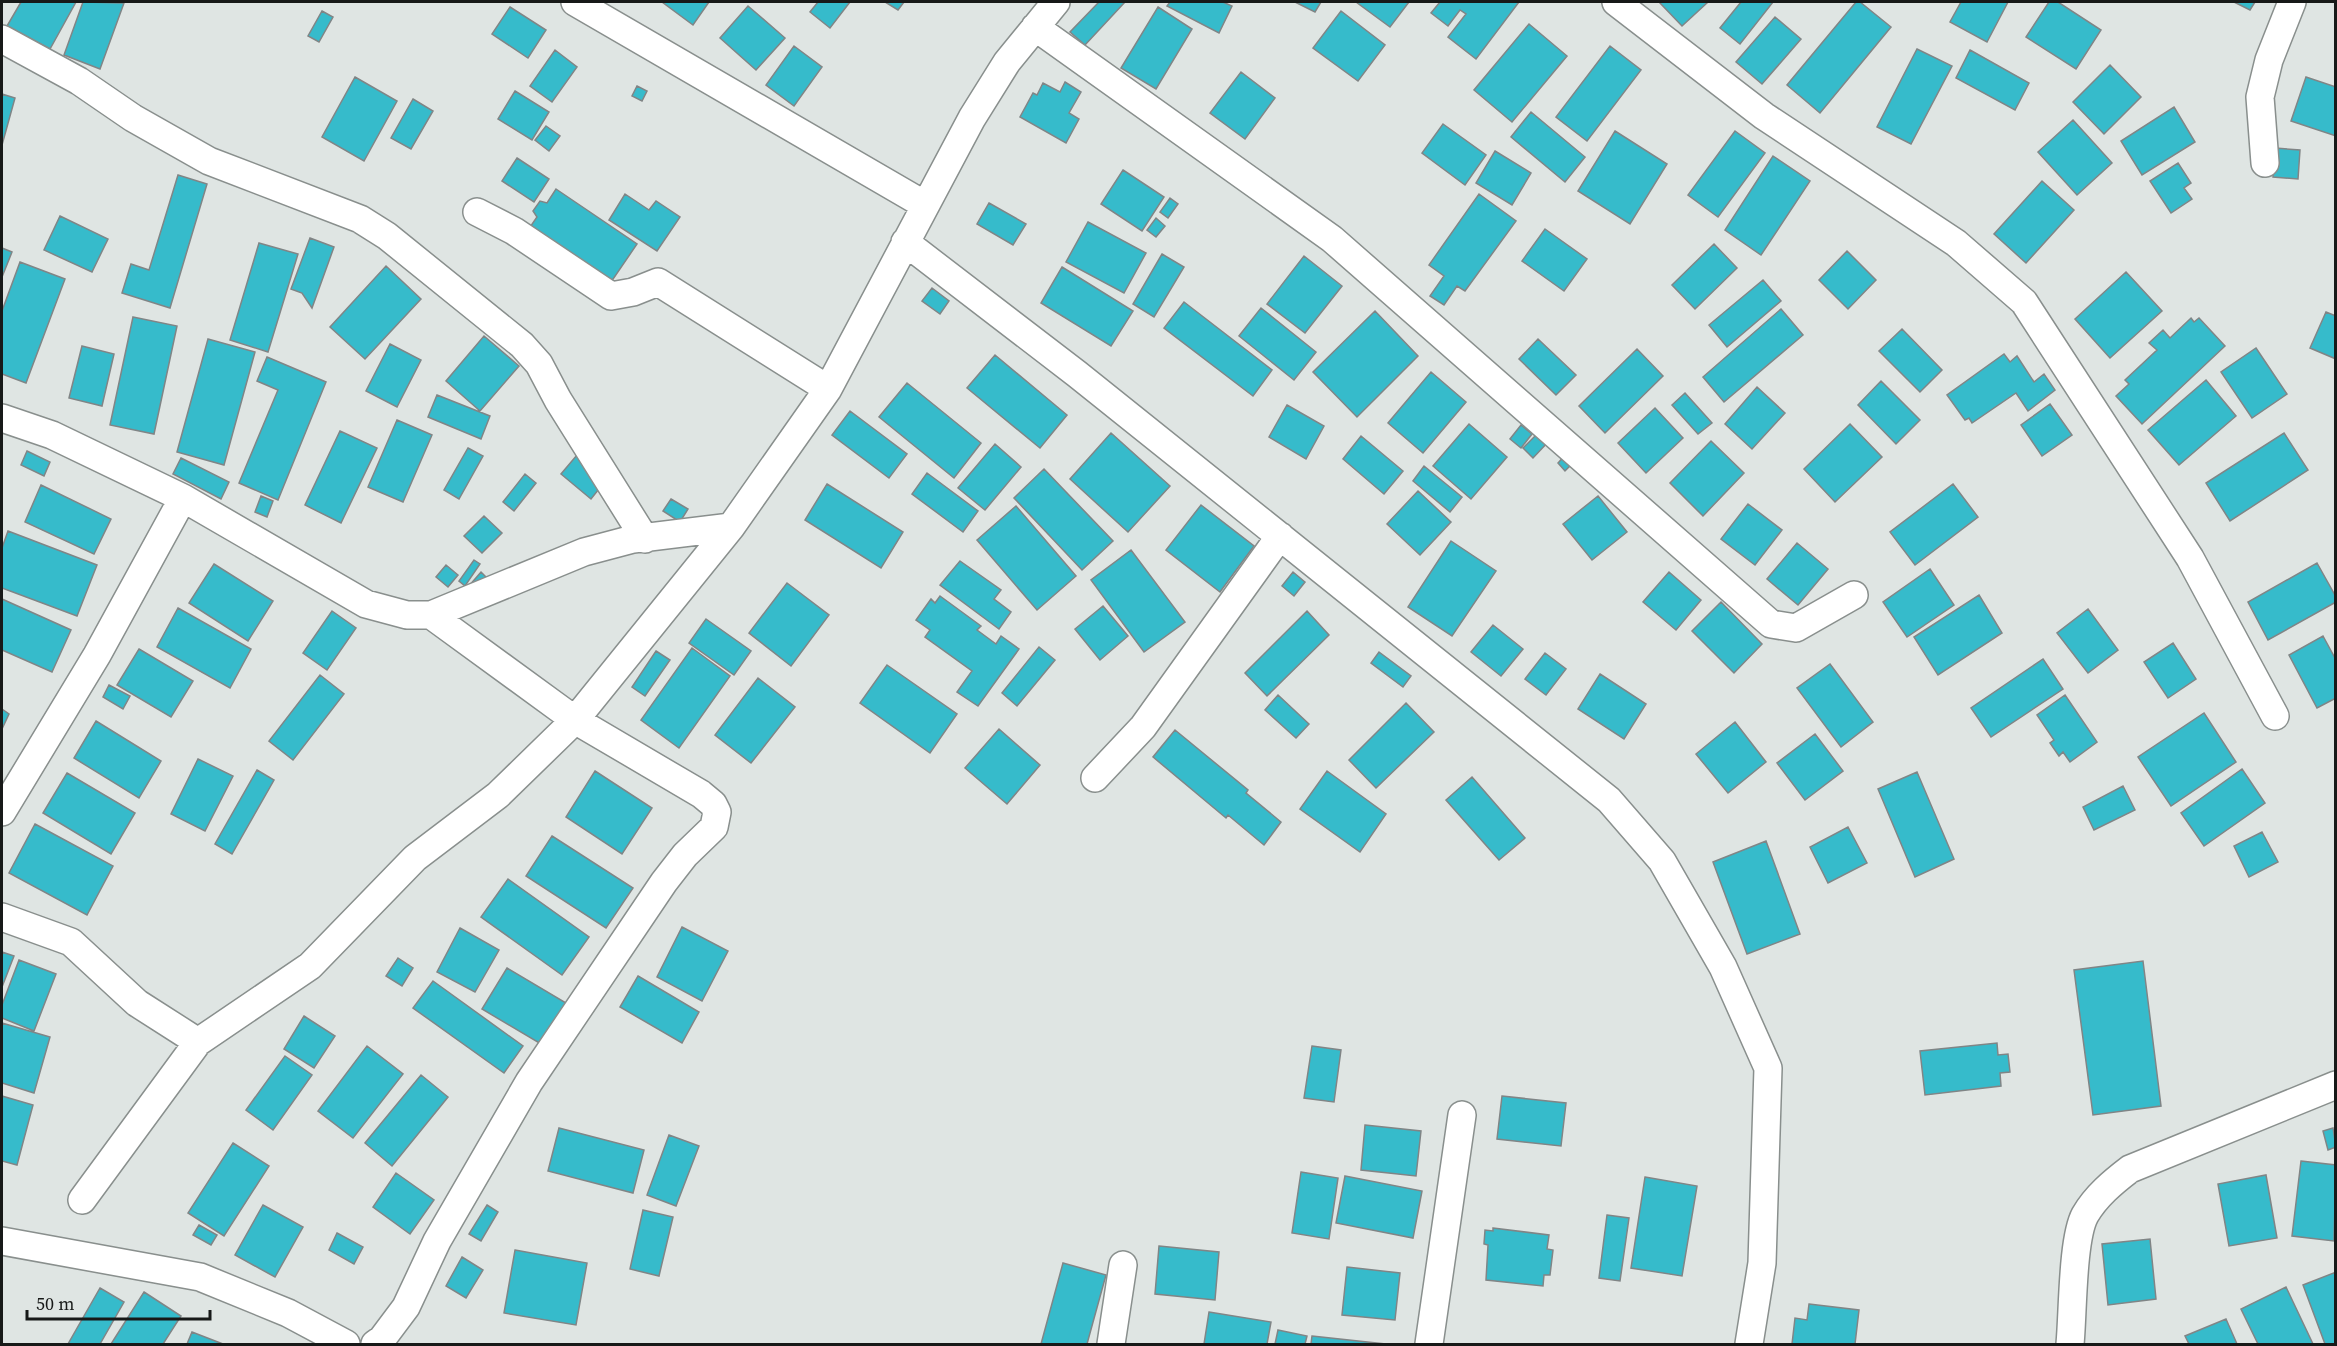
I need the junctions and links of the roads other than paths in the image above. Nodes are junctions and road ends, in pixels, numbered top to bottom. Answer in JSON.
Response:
{"nodes":[{"id":1,"x":576,"y":2,"type":"edge"},
{"id":2,"x":1056,"y":2,"type":"edge"},
{"id":3,"x":1616,"y":2,"type":"edge"},
{"id":4,"x":2292,"y":2,"type":"edge"},
{"id":5,"x":1035,"y":27,"type":"junction"},
{"id":6,"x":2,"y":39,"type":"edge"},
{"id":7,"x":2265,"y":163,"type":"dead end"},
{"id":8,"x":925,"y":205,"type":"junction"},
{"id":9,"x":477,"y":212,"type":"dead end"},
{"id":10,"x":905,"y":242,"type":"junction"},
{"id":11,"x":828,"y":389,"type":"junction"},
{"id":12,"x":2,"y":418,"type":"edge"},
{"id":13,"x":183,"y":498,"type":"junction"},
{"id":14,"x":730,"y":527,"type":"junction"},
{"id":15,"x":1280,"y":536,"type":"junction"},
{"id":16,"x":645,"y":539,"type":"junction"},
{"id":17,"x":1854,"y":595,"type":"dead end"},
{"id":18,"x":431,"y":615,"type":"junction"},
{"id":19,"x":2275,"y":716,"type":"dead end"},
{"id":20,"x":575,"y":720,"type":"junction"},
{"id":21,"x":1095,"y":778,"type":"dead end"},
{"id":22,"x":2,"y":812,"type":"edge"},
{"id":23,"x":2,"y":917,"type":"edge"},
{"id":24,"x":198,"y":1042,"type":"junction"},
{"id":25,"x":2336,"y":1085,"type":"edge"},
{"id":26,"x":1462,"y":1115,"type":"dead end"},
{"id":27,"x":82,"y":1200,"type":"dead end"},
{"id":28,"x":2,"y":1241,"type":"edge"},
{"id":29,"x":1123,"y":1265,"type":"dead end"},
{"id":30,"x":346,"y":1344,"type":"edge"},
{"id":31,"x":375,"y":1344,"type":"edge"},
{"id":32,"x":1111,"y":1344,"type":"edge"},
{"id":33,"x":1429,"y":1344,"type":"edge"},
{"id":34,"x":1749,"y":1344,"type":"edge"},
{"id":35,"x":2070,"y":1344,"type":"edge"}],
"edges":[{"from":1,"to":8,"type":"street"},
{"from":2,"to":5,"type":"street"},
{"from":3,"to":19,"type":"street"},
{"from":4,"to":7,"type":"street"},
{"from":5,"to":8,"type":"street"},
{"from":5,"to":17,"type":"street"},
{"from":6,"to":16,"type":"street"},
{"from":8,"to":10,"type":"street"},
{"from":9,"to":11,"type":"street"},
{"from":10,"to":11,"type":"street"},
{"from":10,"to":15,"type":"street"},
{"from":11,"to":14,"type":"street"},
{"from":12,"to":13,"type":"street"},
{"from":13,"to":18,"type":"street"},
{"from":13,"to":22,"type":"street"},
{"from":14,"to":16,"type":"street"},
{"from":14,"to":20,"type":"street"},
{"from":15,"to":21,"type":"street"},
{"from":15,"to":34,"type":"street"},
{"from":16,"to":18,"type":"street"},
{"from":18,"to":20,"type":"street"},
{"from":20,"to":24,"type":"street"},
{"from":20,"to":31,"type":"street"},
{"from":23,"to":24,"type":"street"},
{"from":24,"to":27,"type":"street"},
{"from":25,"to":35,"type":"street"},
{"from":26,"to":33,"type":"street"},
{"from":28,"to":30,"type":"street"},
{"from":29,"to":32,"type":"street"}]}
